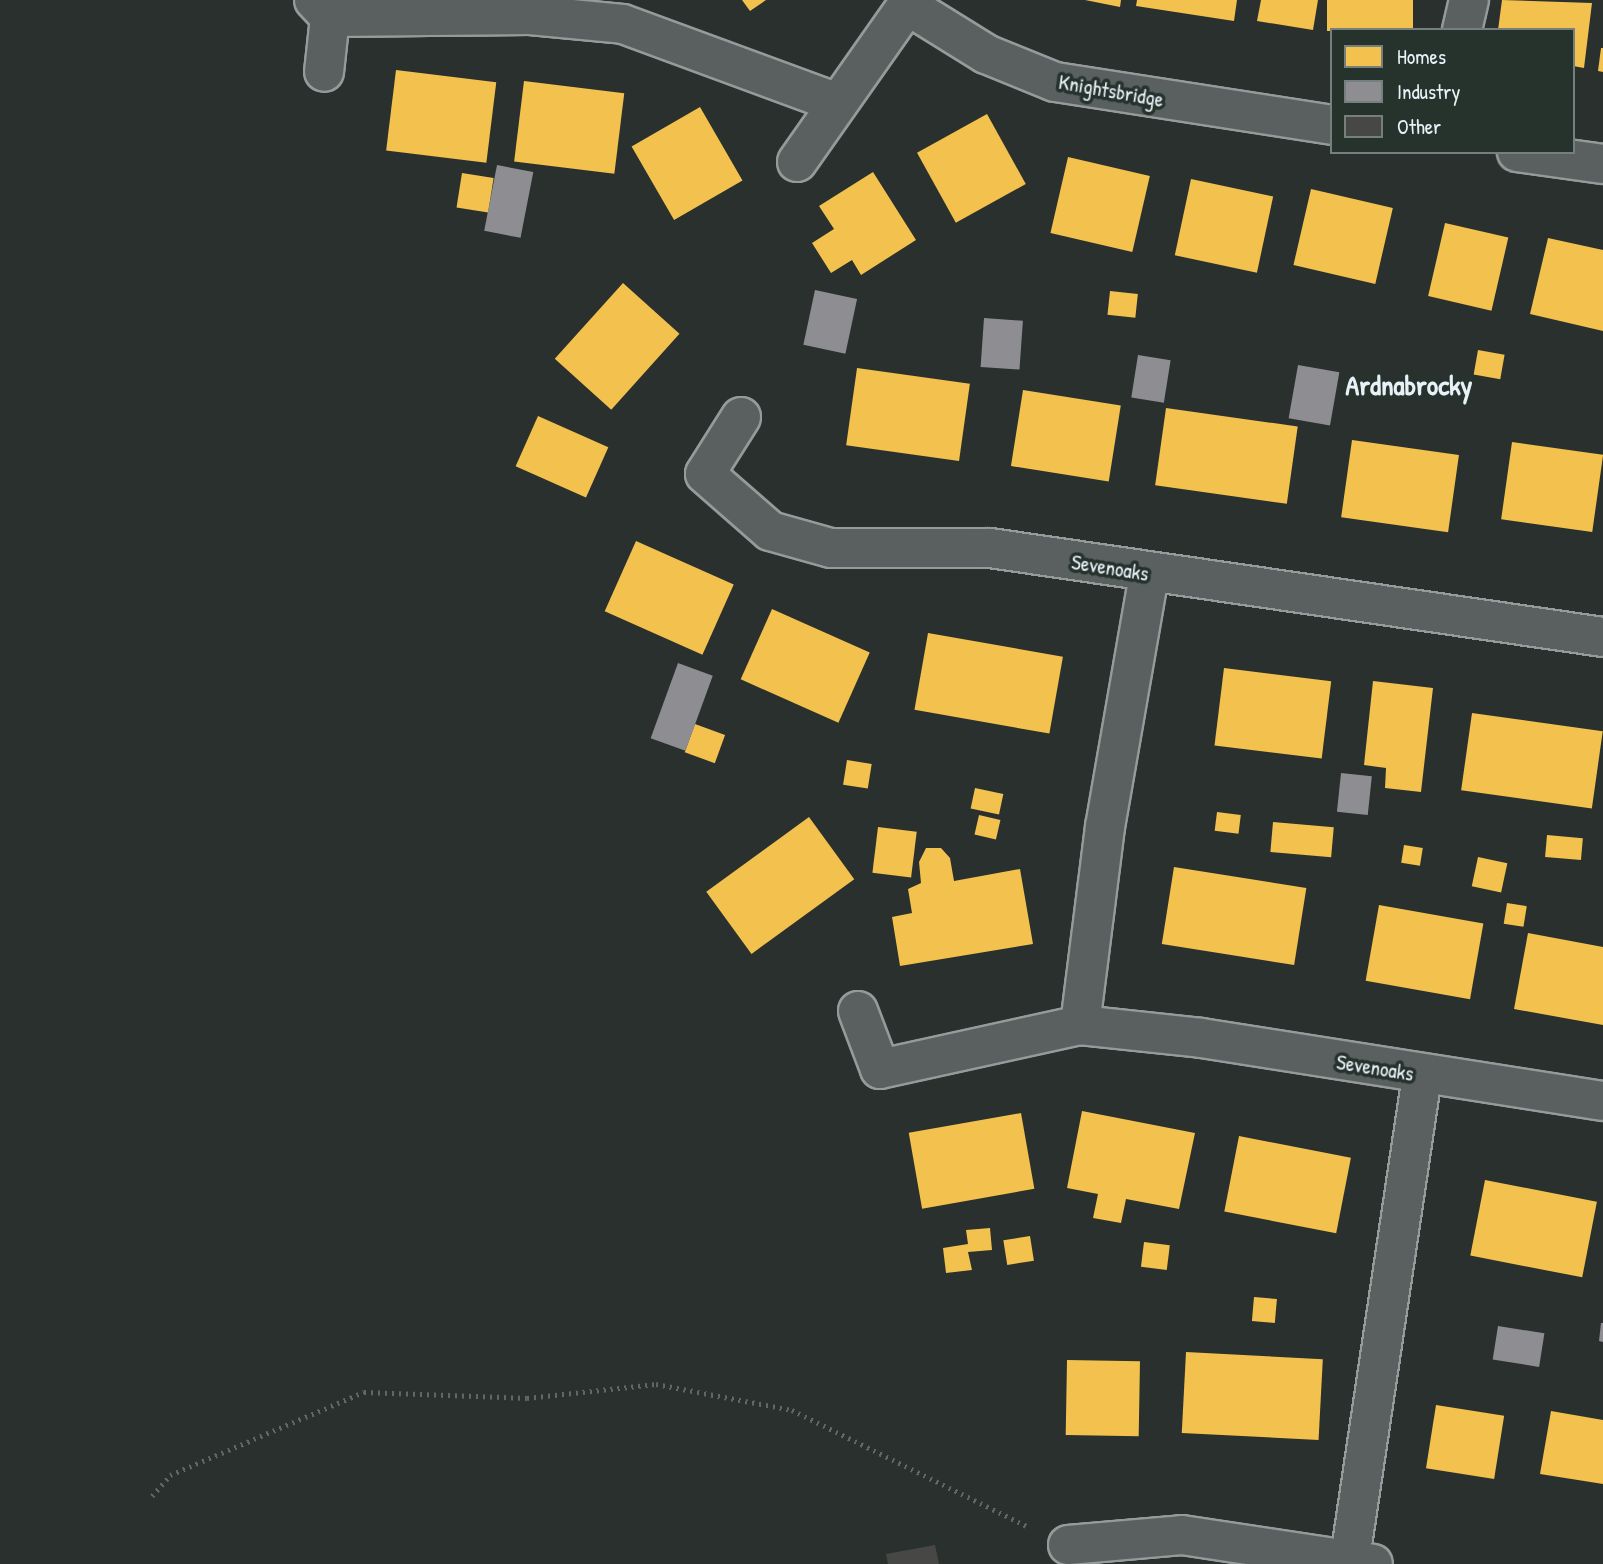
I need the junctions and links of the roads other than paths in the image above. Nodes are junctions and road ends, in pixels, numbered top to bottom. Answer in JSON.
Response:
{"nodes":[{"id":1,"x":1469,"y":0,"type":"edge"},
{"id":2,"x":909,"y":3,"type":"edge"},
{"id":3,"x":322,"y":9,"type":"edge"},
{"id":4,"x":1462,"y":28,"type":"edge"},
{"id":5,"x":324,"y":72,"type":"dead end"},
{"id":6,"x":838,"y":103,"type":"junction"},
{"id":7,"x":1330,"y":125,"type":"edge"},
{"id":8,"x":1531,"y":154,"type":"edge"},
{"id":9,"x":797,"y":162,"type":"dead end"},
{"id":10,"x":1603,"y":164,"type":"edge"},
{"id":11,"x":741,"y":417,"type":"dead end"},
{"id":12,"x":1149,"y":574,"type":"junction"},
{"id":13,"x":1603,"y":637,"type":"edge"},
{"id":14,"x":858,"y":1011,"type":"dead end"},
{"id":15,"x":1080,"y":1025,"type":"junction"},
{"id":16,"x":1422,"y":1076,"type":"junction"},
{"id":17,"x":1603,"y":1101,"type":"edge"},
{"id":18,"x":1068,"y":1545,"type":"road end"},
{"id":19,"x":1361,"y":1561,"type":"edge"}],
"edges":[{"from":1,"to":4,"type":"street"},
{"from":2,"to":6,"type":"street","name":"Knightsbridge"},
{"from":2,"to":7,"type":"street","name":"Knightsbridge"},
{"from":3,"to":5,"type":"street"},
{"from":3,"to":6,"type":"street"},
{"from":6,"to":9,"type":"street","name":"Knightsbridge"},
{"from":8,"to":10,"type":"street"},
{"from":11,"to":12,"type":"street","name":"Sevenoaks"},
{"from":12,"to":13,"type":"street","name":"Sevenoaks"},
{"from":12,"to":15,"type":"street"},
{"from":14,"to":15,"type":"street","name":"Sevenoaks"},
{"from":15,"to":16,"type":"street","name":"Sevenoaks"},
{"from":16,"to":17,"type":"street","name":"Sevenoaks"},
{"from":16,"to":19,"type":"street"},
{"from":18,"to":19,"type":"street"}]}
